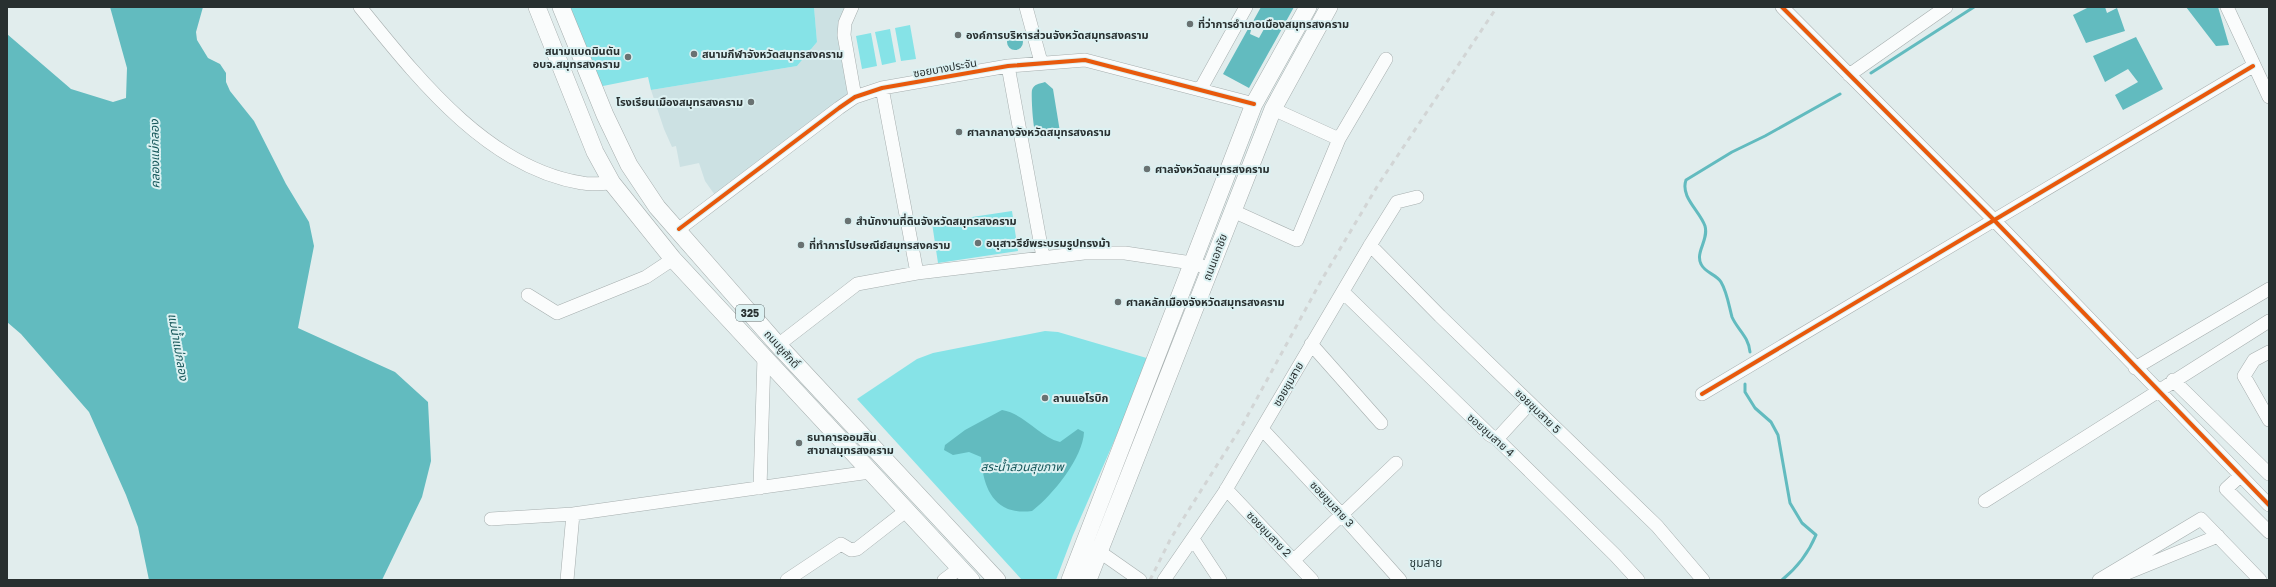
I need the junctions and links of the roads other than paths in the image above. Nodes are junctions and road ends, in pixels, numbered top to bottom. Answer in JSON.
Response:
{"nodes":[{"id":1,"x":360,"y":7,"type":"edge"},
{"id":2,"x":537,"y":7,"type":"edge"},
{"id":3,"x":561,"y":7,"type":"edge"},
{"id":4,"x":852,"y":7,"type":"edge"},
{"id":5,"x":1026,"y":7,"type":"edge"},
{"id":6,"x":1246,"y":7,"type":"edge"},
{"id":7,"x":1308,"y":7,"type":"edge"},
{"id":8,"x":1329,"y":7,"type":"edge"},
{"id":9,"x":1782,"y":7,"type":"edge"},
{"id":10,"x":1946,"y":7,"type":"edge"},
{"id":11,"x":2227,"y":7,"type":"edge"},
{"id":12,"x":1386,"y":59,"type":"dead end"},
{"id":13,"x":1041,"y":62,"type":"junction"},
{"id":14,"x":1008,"y":66,"type":"junction"},
{"id":15,"x":2253,"y":66,"type":"junction"},
{"id":16,"x":1849,"y":75,"type":"junction"},
{"id":17,"x":882,"y":88,"type":"junction"},
{"id":18,"x":1200,"y":90,"type":"junction"},
{"id":19,"x":855,"y":97,"type":"junction"},
{"id":20,"x":2269,"y":98,"type":"edge"},
{"id":21,"x":1254,"y":104,"type":"junction"},
{"id":22,"x":1274,"y":109,"type":"junction"},
{"id":23,"x":1340,"y":139,"type":"junction"},
{"id":24,"x":612,"y":183,"type":"junction"},
{"id":25,"x":1417,"y":197,"type":"dead end"},
{"id":26,"x":1233,"y":211,"type":"junction"},
{"id":27,"x":1994,"y":220,"type":"junction"},
{"id":28,"x":678,"y":229,"type":"junction"},
{"id":29,"x":1370,"y":245,"type":"junction"},
{"id":30,"x":1043,"y":257,"type":"junction"},
{"id":31,"x":673,"y":259,"type":"junction"},
{"id":32,"x":1192,"y":262,"type":"junction"},
{"id":33,"x":1211,"y":269,"type":"junction"},
{"id":34,"x":918,"y":273,"type":"junction"},
{"id":35,"x":2269,"y":289,"type":"edge"},
{"id":36,"x":1343,"y":292,"type":"junction"},
{"id":37,"x":528,"y":295,"type":"dead end"},
{"id":38,"x":2269,"y":321,"type":"edge"},
{"id":39,"x":1311,"y":344,"type":"junction"},
{"id":40,"x":778,"y":345,"type":"junction"},
{"id":41,"x":2269,"y":352,"type":"edge"},
{"id":42,"x":764,"y":357,"type":"junction"},
{"id":43,"x":2135,"y":368,"type":"junction"},
{"id":44,"x":2173,"y":380,"type":"junction"},
{"id":45,"x":2157,"y":390,"type":"junction"},
{"id":46,"x":1702,"y":394,"type":"dead end"},
{"id":47,"x":1530,"y":403,"type":"junction"},
{"id":48,"x":2267,"y":413,"type":"edge"},
{"id":49,"x":1381,"y":423,"type":"dead end"},
{"id":50,"x":1262,"y":429,"type":"junction"},
{"id":51,"x":1497,"y":439,"type":"junction"},
{"id":52,"x":1396,"y":463,"type":"dead end"},
{"id":53,"x":870,"y":472,"type":"junction"},
{"id":54,"x":2269,"y":475,"type":"edge"},
{"id":55,"x":2240,"y":476,"type":"junction"},
{"id":56,"x":760,"y":488,"type":"junction"},
{"id":57,"x":1226,"y":489,"type":"junction"},
{"id":58,"x":2254,"y":490,"type":"junction"},
{"id":59,"x":1985,"y":501,"type":"dead end"},
{"id":60,"x":2268,"y":503,"type":"edge"},
{"id":61,"x":907,"y":510,"type":"junction"},
{"id":62,"x":573,"y":514,"type":"junction"},
{"id":63,"x":1342,"y":515,"type":"junction"},
{"id":64,"x":491,"y":519,"type":"dead end"},
{"id":65,"x":2269,"y":532,"type":"edge"},
{"id":66,"x":2218,"y":536,"type":"junction"},
{"id":67,"x":1193,"y":539,"type":"junction"},
{"id":68,"x":965,"y":544,"type":"junction"},
{"id":69,"x":1100,"y":552,"type":"junction"},
{"id":70,"x":1294,"y":560,"type":"junction"},
{"id":71,"x":960,"y":568,"type":"edge"},
{"id":72,"x":566,"y":580,"type":"edge"},
{"id":73,"x":787,"y":580,"type":"edge"},
{"id":74,"x":944,"y":580,"type":"edge"},
{"id":75,"x":997,"y":580,"type":"edge"},
{"id":76,"x":1070,"y":580,"type":"edge"},
{"id":77,"x":1088,"y":580,"type":"edge"},
{"id":78,"x":1140,"y":580,"type":"edge"},
{"id":79,"x":1164,"y":580,"type":"edge"},
{"id":80,"x":1220,"y":580,"type":"edge"},
{"id":81,"x":1312,"y":580,"type":"edge"},
{"id":82,"x":1400,"y":580,"type":"edge"},
{"id":83,"x":1638,"y":580,"type":"edge"},
{"id":84,"x":1703,"y":580,"type":"edge"},
{"id":85,"x":2099,"y":580,"type":"edge"},
{"id":86,"x":2110,"y":580,"type":"edge"},
{"id":87,"x":2260,"y":580,"type":"edge"}],
"edges":[{"from":1,"to":24,"type":"street"},
{"from":2,"to":24,"type":"main road","name":"ถนนชูศักดิ์","number":"325"},
{"from":3,"to":28,"type":"main road","name":"ถนนชูศักดิ์","number":"325"},
{"from":4,"to":19,"type":"street"},
{"from":5,"to":13,"type":"street"},
{"from":6,"to":18,"type":"street"},
{"from":7,"to":21,"type":"main road","name":"ถนนเอกชัย"},
{"from":8,"to":22,"type":"main road","name":"ถนนเอกชัย"},
{"from":9,"to":16,"type":"street"},
{"from":10,"to":16,"type":"street"},
{"from":11,"to":15,"type":"street"},
{"from":12,"to":23,"type":"street"},
{"from":13,"to":14,"type":"street","name":"ซอยบางประจัน"},
{"from":13,"to":18,"type":"street","name":"ซอยบางประจัน"},
{"from":14,"to":17,"type":"street","name":"ซอยบางประจัน"},
{"from":14,"to":30,"type":"street"},
{"from":15,"to":20,"type":"street"},
{"from":15,"to":27,"type":"street"},
{"from":16,"to":27,"type":"street"},
{"from":17,"to":19,"type":"street","name":"ซอยบางประจัน"},
{"from":17,"to":34,"type":"street"},
{"from":18,"to":21,"type":"street","name":"ซอยบางประจัน"},
{"from":19,"to":28,"type":"street","name":"ซอยบางประจัน"},
{"from":21,"to":32,"type":"main road","name":"ถนนเอกชัย"},
{"from":22,"to":23,"type":"street"},
{"from":22,"to":26,"type":"main road","name":"ถนนเอกชัย"},
{"from":23,"to":26,"type":"street"},
{"from":24,"to":31,"type":"main road","name":"ถนนชูศักดิ์","number":"325"},
{"from":25,"to":29,"type":"street","name":"ซอยชุมสาย"},
{"from":26,"to":33,"type":"main road","name":"ถนนเอกชัย"},
{"from":27,"to":43,"type":"street"},
{"from":27,"to":46,"type":"street"},
{"from":28,"to":40,"type":"main road","name":"ถนนชูศักดิ์","number":"325"},
{"from":29,"to":36,"type":"street","name":"ซอยชุมสาย"},
{"from":29,"to":47,"type":"street","name":"ซอยชุมสาย 5"},
{"from":30,"to":32,"type":"street"},
{"from":30,"to":34,"type":"street"},
{"from":31,"to":37,"type":"street"},
{"from":31,"to":42,"type":"main road","name":"ถนนชูศักดิ์","number":"325"},
{"from":32,"to":33,"type":"street"},
{"from":32,"to":76,"type":"main road","name":"ถนนเอกชัย"},
{"from":33,"to":69,"type":"main road","name":"ถนนเอกชัย"},
{"from":34,"to":40,"type":"street"},
{"from":35,"to":43,"type":"street"},
{"from":36,"to":39,"type":"street","name":"ซอยชุมสาย"},
{"from":36,"to":51,"type":"street","name":"ซอยชุมสาย 4"},
{"from":38,"to":44,"type":"street"},
{"from":39,"to":49,"type":"street"},
{"from":39,"to":50,"type":"street","name":"ซอยชุมสาย"},
{"from":40,"to":68,"type":"main road","name":"ถนนชูศักดิ์","number":"325"},
{"from":41,"to":48,"type":"street"},
{"from":42,"to":53,"type":"main road","name":"ถนนชูศักดิ์","number":"325"},
{"from":42,"to":56,"type":"street"},
{"from":43,"to":45,"type":"street"},
{"from":44,"to":45,"type":"street"},
{"from":44,"to":54,"type":"street"},
{"from":45,"to":55,"type":"street"},
{"from":45,"to":59,"type":"street"},
{"from":47,"to":51,"type":"street"},
{"from":47,"to":84,"type":"street","name":"ซอยชุมสาย 5"},
{"from":50,"to":57,"type":"street","name":"ซอยชุมสาย"},
{"from":50,"to":63,"type":"street","name":"ซอยชุมสาย 3"},
{"from":51,"to":83,"type":"street","name":"ซอยชุมสาย 4"},
{"from":52,"to":63,"type":"street"},
{"from":53,"to":56,"type":"street"},
{"from":53,"to":61,"type":"main road","name":"ถนนชูศักดิ์","number":"325"},
{"from":54,"to":58,"type":"street"},
{"from":55,"to":58,"type":"street"},
{"from":55,"to":65,"type":"street"},
{"from":56,"to":62,"type":"street"},
{"from":57,"to":67,"type":"street","name":"ซอยชุมสาย"},
{"from":57,"to":70,"type":"street","name":"ซอยชุมสาย 2"},
{"from":58,"to":60,"type":"street"},
{"from":61,"to":71,"type":"main road","name":"ถนนชูศักดิ์","number":"325"},
{"from":61,"to":73,"type":"street"},
{"from":62,"to":64,"type":"street"},
{"from":62,"to":72,"type":"street"},
{"from":63,"to":70,"type":"street"},
{"from":63,"to":82,"type":"street","name":"ซอยชุมสาย 3"},
{"from":66,"to":85,"type":"street"},
{"from":66,"to":86,"type":"street"},
{"from":66,"to":87,"type":"street"},
{"from":67,"to":79,"type":"street","name":"ซอยชุมสาย"},
{"from":67,"to":80,"type":"street"},
{"from":68,"to":71,"type":"main road"},
{"from":68,"to":75,"type":"main road","name":"ถนนชูศักดิ์","number":"325"},
{"from":69,"to":77,"type":"main road","name":"ถนนเอกชัย"},
{"from":69,"to":78,"type":"street"},
{"from":70,"to":81,"type":"street","name":"ซอยชุมสาย 2"},
{"from":71,"to":74,"type":"street"}]}
